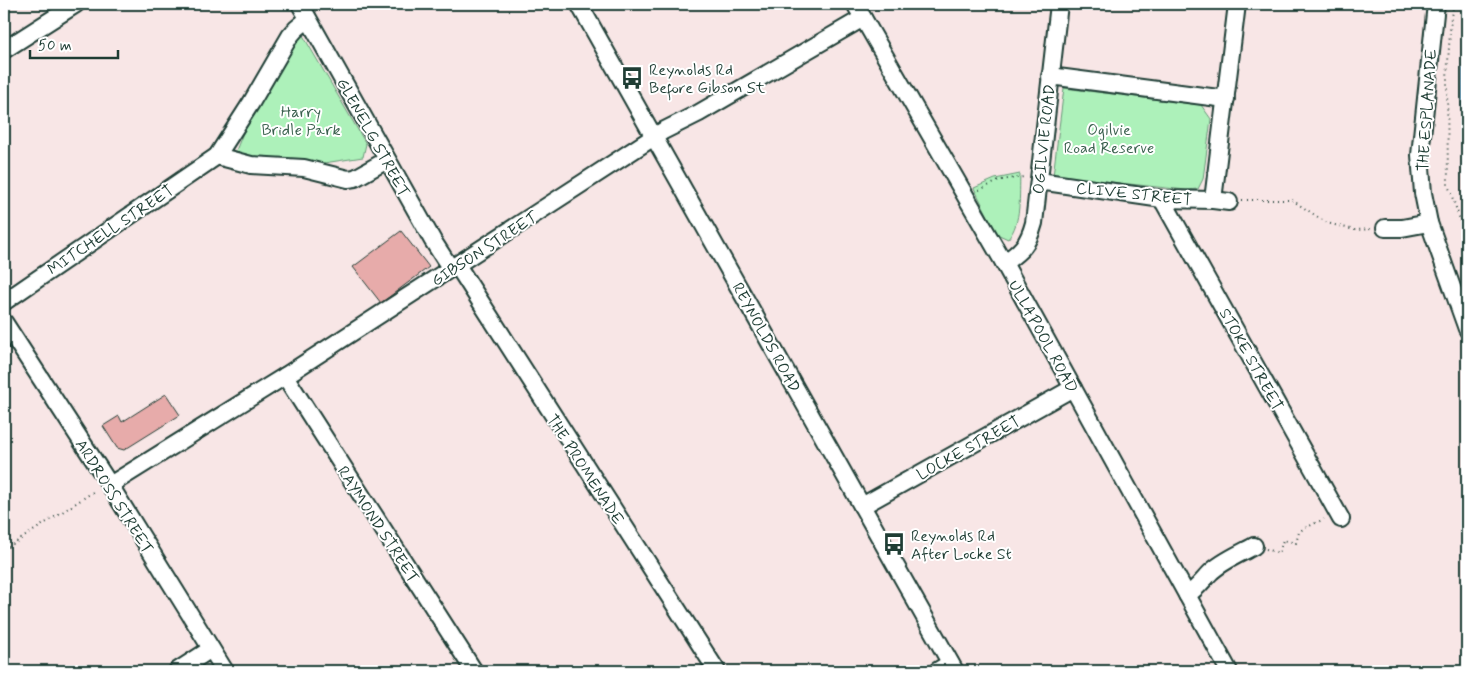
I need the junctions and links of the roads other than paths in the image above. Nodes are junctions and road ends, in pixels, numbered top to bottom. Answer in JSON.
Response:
{"nodes":[{"id":1,"x":300,"y":4,"type":"edge"},
{"id":2,"x":579,"y":4,"type":"edge"},
{"id":3,"x":1059,"y":4,"type":"edge"},
{"id":4,"x":1237,"y":4,"type":"edge"},
{"id":5,"x":1436,"y":4,"type":"edge"},
{"id":6,"x":72,"y":5,"type":"edge"},
{"id":7,"x":859,"y":11,"type":"edge"},
{"id":8,"x":308,"y":19,"type":"junction"},
{"id":9,"x":4,"y":50,"type":"edge"},
{"id":10,"x":1050,"y":76,"type":"junction"},
{"id":11,"x":1226,"y":98,"type":"junction"},
{"id":12,"x":655,"y":137,"type":"junction"},
{"id":13,"x":217,"y":156,"type":"junction"},
{"id":14,"x":387,"y":160,"type":"junction"},
{"id":15,"x":1033,"y":179,"type":"junction"},
{"id":16,"x":1162,"y":199,"type":"junction"},
{"id":17,"x":1429,"y":223,"type":"junction"},
{"id":18,"x":1385,"y":228,"type":"road end"},
{"id":19,"x":1004,"y":263,"type":"junction"},
{"id":20,"x":454,"y":267,"type":"junction"},
{"id":21,"x":4,"y":302,"type":"edge"},
{"id":22,"x":4,"y":322,"type":"edge"},
{"id":23,"x":1467,"y":329,"type":"edge"},
{"id":24,"x":285,"y":376,"type":"junction"},
{"id":25,"x":1073,"y":388,"type":"junction"},
{"id":26,"x":109,"y":484,"type":"junction"},
{"id":27,"x":862,"y":506,"type":"junction"},
{"id":28,"x":1341,"y":519,"type":"dead end"},
{"id":29,"x":1254,"y":546,"type":"dead end"},
{"id":30,"x":1187,"y":595,"type":"junction"},
{"id":31,"x":211,"y":649,"type":"junction"},
{"id":32,"x":947,"y":669,"type":"edge"},
{"id":33,"x":177,"y":671,"type":"edge"},
{"id":34,"x":225,"y":671,"type":"edge"},
{"id":35,"x":474,"y":671,"type":"edge"},
{"id":36,"x":717,"y":671,"type":"edge"},
{"id":37,"x":1229,"y":671,"type":"edge"}],
"edges":[{"from":1,"to":8,"type":"street","name":"GLENELG STREET"},
{"from":2,"to":12,"type":"street","name":"REYNOLDS ROAD"},
{"from":3,"to":10,"type":"street","name":"OGILVIE ROAD"},
{"from":4,"to":11,"type":"street"},
{"from":5,"to":17,"type":"street","name":"THE ESPLANADE"},
{"from":6,"to":9,"type":"street"},
{"from":7,"to":12,"type":"street","name":"GIBSON STREET"},
{"from":7,"to":19,"type":"street","name":"ULLAPOOL ROAD"},
{"from":8,"to":13,"type":"street"},
{"from":8,"to":14,"type":"street","name":"GLENELG STREET"},
{"from":10,"to":11,"type":"street"},
{"from":10,"to":15,"type":"street","name":"OGILVIE ROAD"},
{"from":11,"to":16,"type":"street","name":"CLIVE STREET"},
{"from":12,"to":20,"type":"street","name":"GIBSON STREET"},
{"from":12,"to":27,"type":"street","name":"REYNOLDS ROAD"},
{"from":13,"to":14,"type":"street"},
{"from":13,"to":21,"type":"street","name":"MITCHELL STREET"},
{"from":14,"to":20,"type":"street","name":"GLENELG STREET"},
{"from":15,"to":16,"type":"street","name":"CLIVE STREET"},
{"from":15,"to":19,"type":"street","name":"OGILVIE ROAD"},
{"from":16,"to":28,"type":"street","name":"STOKE STREET"},
{"from":17,"to":18,"type":"street"},
{"from":17,"to":23,"type":"street","name":"THE ESPLANADE"},
{"from":19,"to":25,"type":"street","name":"ULLAPOOL ROAD"},
{"from":20,"to":24,"type":"street","name":"GIBSON STREET"},
{"from":20,"to":36,"type":"street","name":"THE PROMENADE"},
{"from":22,"to":26,"type":"street","name":"ARDROSS STREET"},
{"from":24,"to":26,"type":"street","name":"GIBSON STREET"},
{"from":24,"to":35,"type":"street","name":"RAYMOND STREET"},
{"from":25,"to":27,"type":"street","name":"LOCKE STREET"},
{"from":25,"to":30,"type":"street","name":"ULLAPOOL ROAD"},
{"from":26,"to":31,"type":"street","name":"ARDROSS STREET"},
{"from":27,"to":32,"type":"street","name":"REYNOLDS ROAD"},
{"from":29,"to":30,"type":"street"},
{"from":30,"to":37,"type":"street","name":"ULLAPOOL ROAD"},
{"from":31,"to":33,"type":"street"},
{"from":31,"to":34,"type":"street","name":"ARDROSS STREET"}]}
